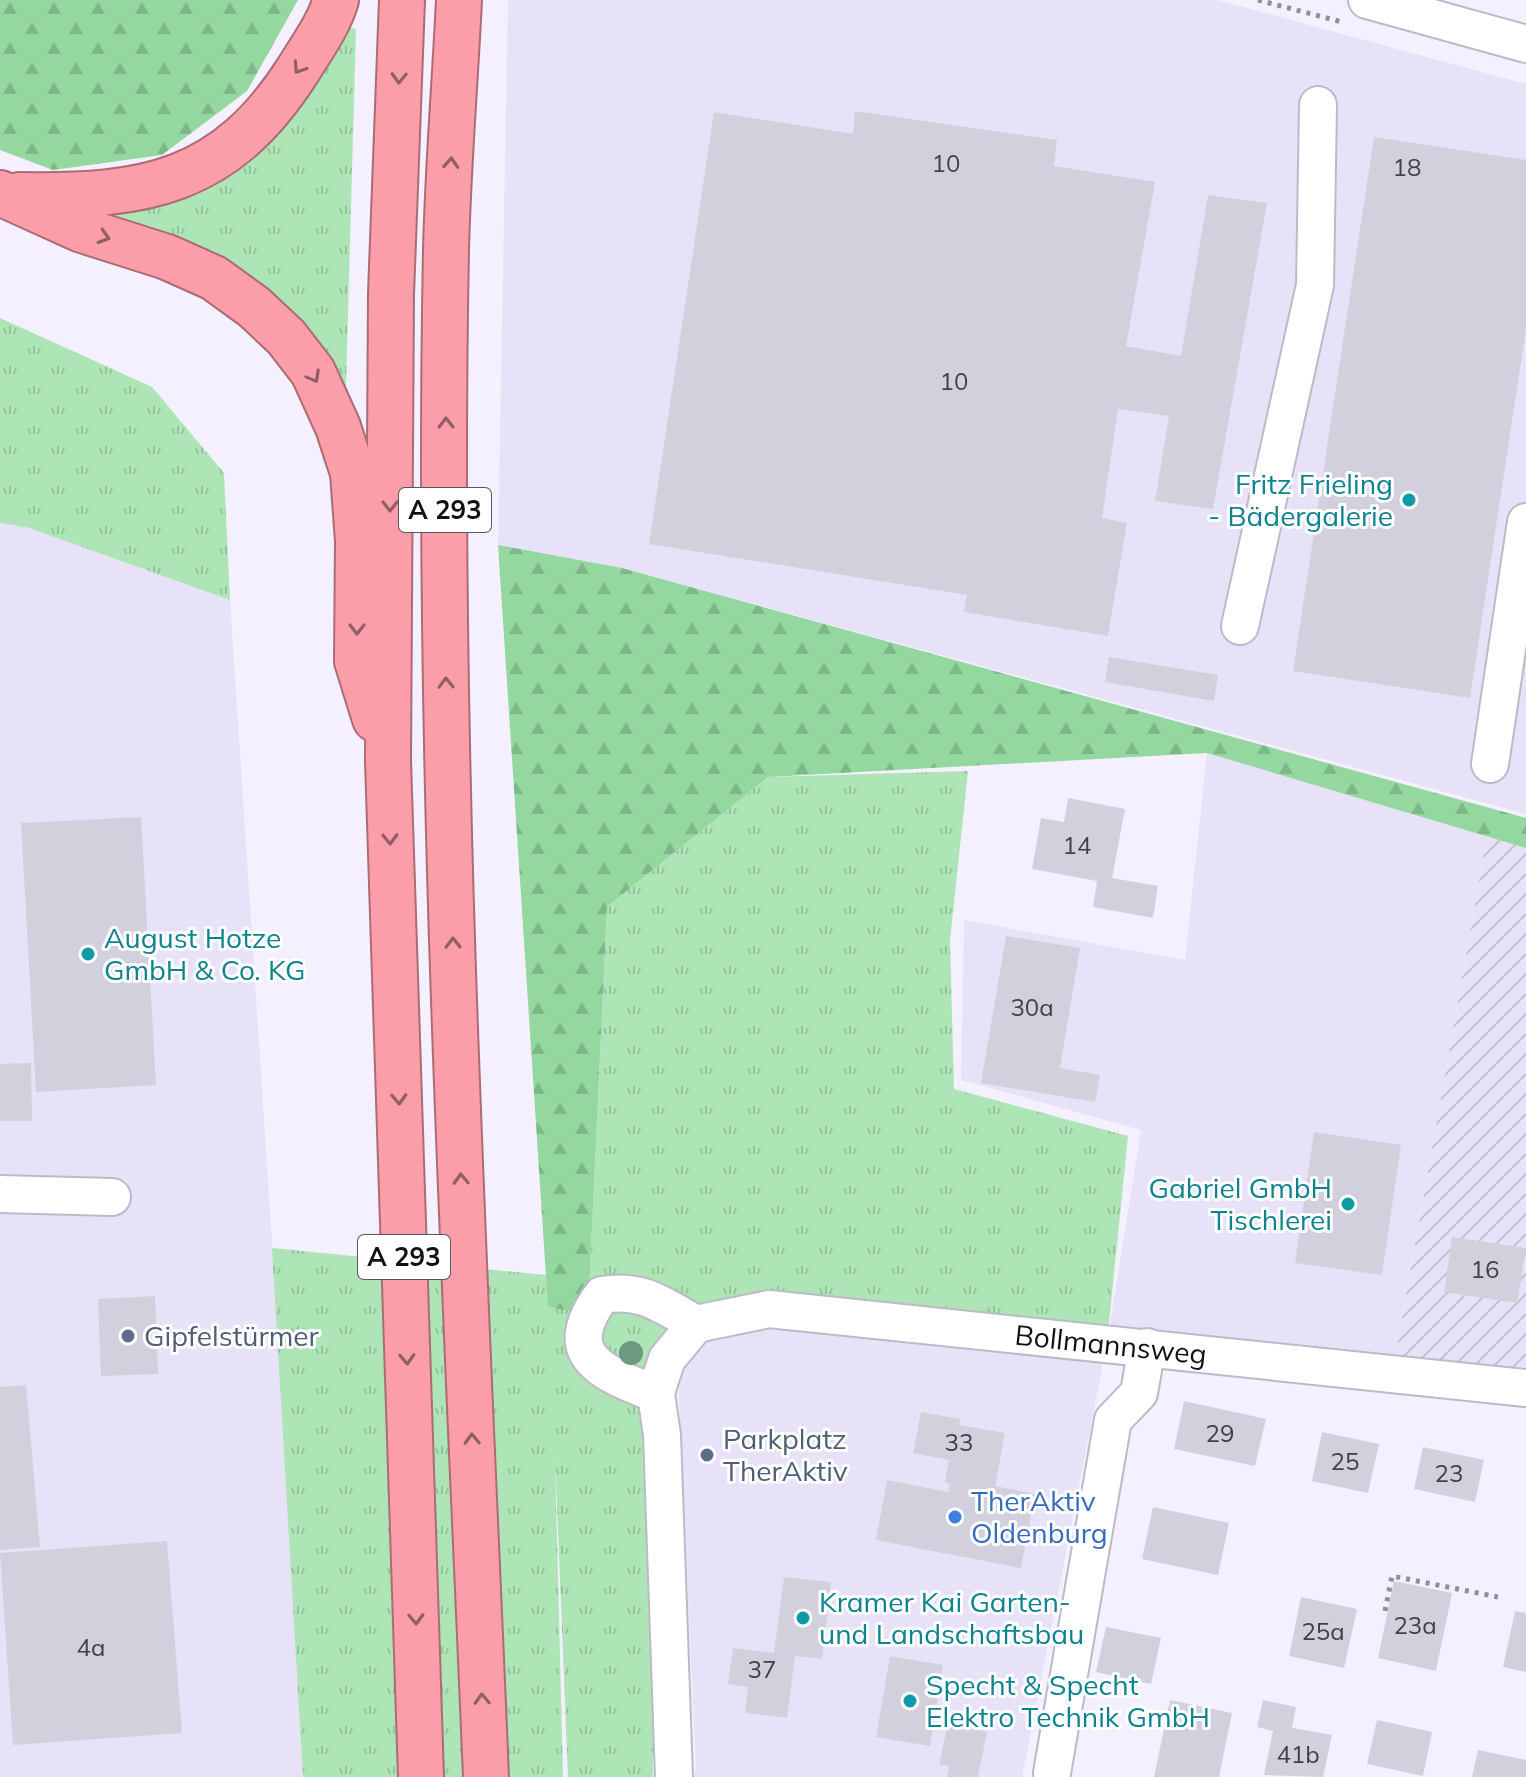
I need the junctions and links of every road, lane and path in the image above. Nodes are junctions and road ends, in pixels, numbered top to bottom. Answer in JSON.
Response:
{"nodes":[{"id":1,"x":336,"y":0,"type":"edge"},
{"id":2,"x":402,"y":0,"type":"edge"},
{"id":3,"x":459,"y":0,"type":"edge"},
{"id":4,"x":1367,"y":0,"type":"edge"},
{"id":5,"x":1526,"y":44,"type":"edge"},
{"id":6,"x":1318,"y":105,"type":"dead end"},
{"id":7,"x":3,"y":194,"type":"edge"},
{"id":8,"x":1526,"y":522,"type":"edge"},
{"id":9,"x":1240,"y":626,"type":"dead end"},
{"id":10,"x":388,"y":761,"type":"junction"},
{"id":11,"x":1490,"y":764,"type":"dead end"},
{"id":12,"x":0,"y":1194,"type":"edge"},
{"id":13,"x":112,"y":1197,"type":"dead end"},
{"id":14,"x":696,"y":1324,"type":"junction"},
{"id":15,"x":1147,"y":1347,"type":"junction"},
{"id":16,"x":1526,"y":1388,"type":"edge"},
{"id":17,"x":656,"y":1394,"type":"junction"},
{"id":18,"x":1498,"y":1597,"type":"dead end"},
{"id":19,"x":1385,"y":1611,"type":"dead end"},
{"id":20,"x":1052,"y":1773,"type":"dead end"},
{"id":21,"x":421,"y":1777,"type":"edge"},
{"id":22,"x":486,"y":1777,"type":"edge"},
{"id":23,"x":674,"y":1777,"type":"edge"}],
"edges":[{"from":1,"to":7,"type":"highway","one_way":true},
{"from":2,"to":10,"type":"highway","number":"A 293","one_way":true},
{"from":22,"to":3,"type":"highway","number":"A 293","one_way":true},
{"from":4,"to":5,"type":"street"},
{"from":6,"to":9,"type":"street"},
{"from":7,"to":10,"type":"highway","one_way":true},
{"from":8,"to":11,"type":"street"},
{"from":10,"to":21,"type":"highway","number":"A 293","one_way":true},
{"from":12,"to":13,"type":"street"},
{"from":14,"to":15,"type":"street","name":"Bollmannsweg"},
{"from":14,"to":17,"type":"street"},
{"from":14,"to":17,"type":"street"},
{"from":15,"to":16,"type":"street","name":"Bollmannsweg"},
{"from":15,"to":20,"type":"street"},
{"from":17,"to":23,"type":"street"},
{"from":18,"to":19,"type":"path"}]}
